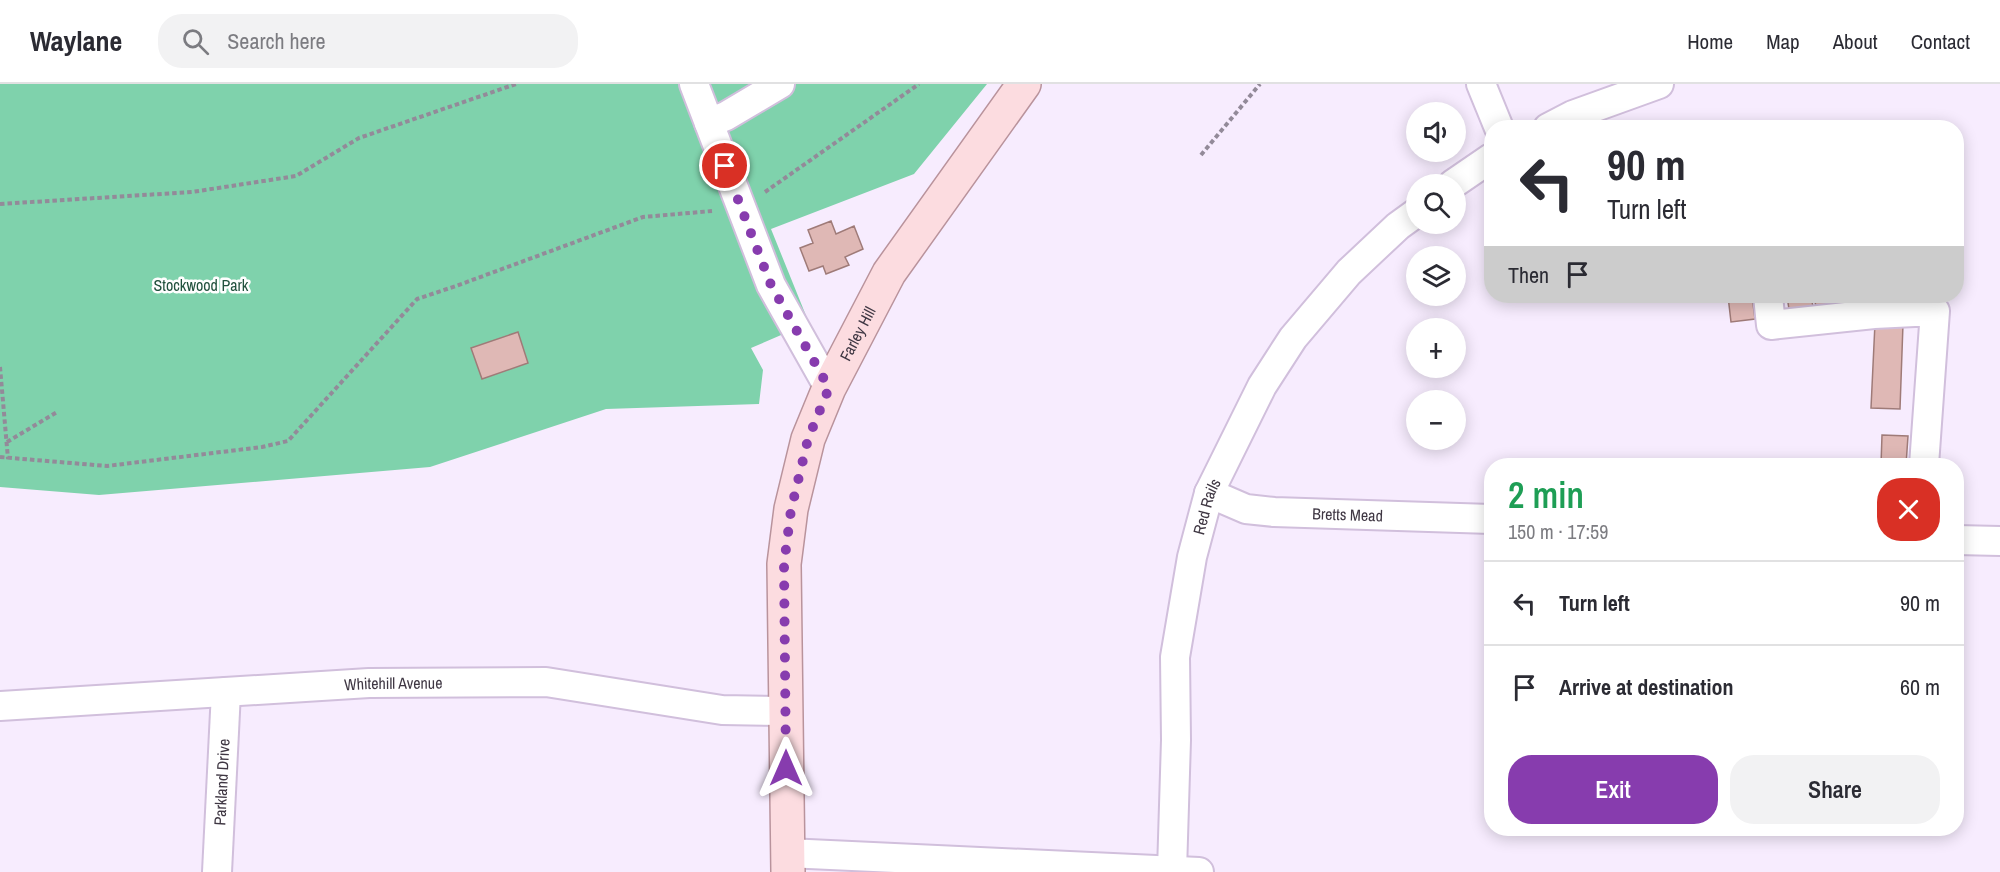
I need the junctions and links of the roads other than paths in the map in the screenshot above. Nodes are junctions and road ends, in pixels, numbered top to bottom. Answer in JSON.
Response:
{"nodes":[{"id":1,"x":694,"y":84,"type":"edge"},
{"id":2,"x":780,"y":84,"type":"edge"},
{"id":3,"x":1024,"y":84,"type":"edge"},
{"id":4,"x":1481,"y":84,"type":"edge"},
{"id":5,"x":1659,"y":84,"type":"edge"},
{"id":6,"x":1496,"y":120,"type":"edge"},
{"id":7,"x":1563,"y":120,"type":"edge"},
{"id":8,"x":709,"y":123,"type":"junction"},
{"id":9,"x":1484,"y":163,"type":"edge"},
{"id":10,"x":1466,"y":176,"type":"edge"},
{"id":11,"x":1406,"y":220,"type":"edge"},
{"id":12,"x":1769,"y":303,"type":"edge"},
{"id":13,"x":1858,"y":305,"type":"edge"},
{"id":14,"x":829,"y":388,"type":"junction"},
{"id":15,"x":1924,"y":458,"type":"edge"},
{"id":16,"x":1209,"y":493,"type":"junction"},
{"id":17,"x":1484,"y":519,"type":"edge"},
{"id":18,"x":1964,"y":540,"type":"edge"},
{"id":19,"x":2000,"y":541,"type":"edge"},
{"id":20,"x":226,"y":692,"type":"junction"},
{"id":21,"x":0,"y":706,"type":"edge"},
{"id":22,"x":786,"y":711,"type":"junction"},
{"id":23,"x":787,"y":863,"type":"edge"},
{"id":24,"x":1185,"y":871,"type":"edge"},
{"id":25,"x":217,"y":872,"type":"edge"}],
"edges":[{"from":1,"to":8,"type":"street"},
{"from":2,"to":8,"type":"street"},
{"from":3,"to":14,"type":"main road","name":"Farley Hill"},
{"from":4,"to":6,"type":"street"},
{"from":5,"to":7,"type":"street"},
{"from":8,"to":14,"type":"street"},
{"from":9,"to":10,"type":"street"},
{"from":11,"to":16,"type":"street","name":"Red Rails"},
{"from":12,"to":13,"type":"street"},
{"from":13,"to":15,"type":"street"},
{"from":14,"to":22,"type":"main road","name":"Farley Hill"},
{"from":16,"to":17,"type":"street","name":"Bretts Mead"},
{"from":16,"to":24,"type":"street","name":"Red Rails"},
{"from":18,"to":19,"type":"street"},
{"from":20,"to":21,"type":"street","name":"Whitehill Avenue"},
{"from":20,"to":22,"type":"street","name":"Whitehill Avenue"},
{"from":20,"to":25,"type":"street","name":"Parkland Drive"},
{"from":22,"to":23,"type":"main road","name":"Farley Hill"},
{"from":23,"to":24,"type":"street"}]}
